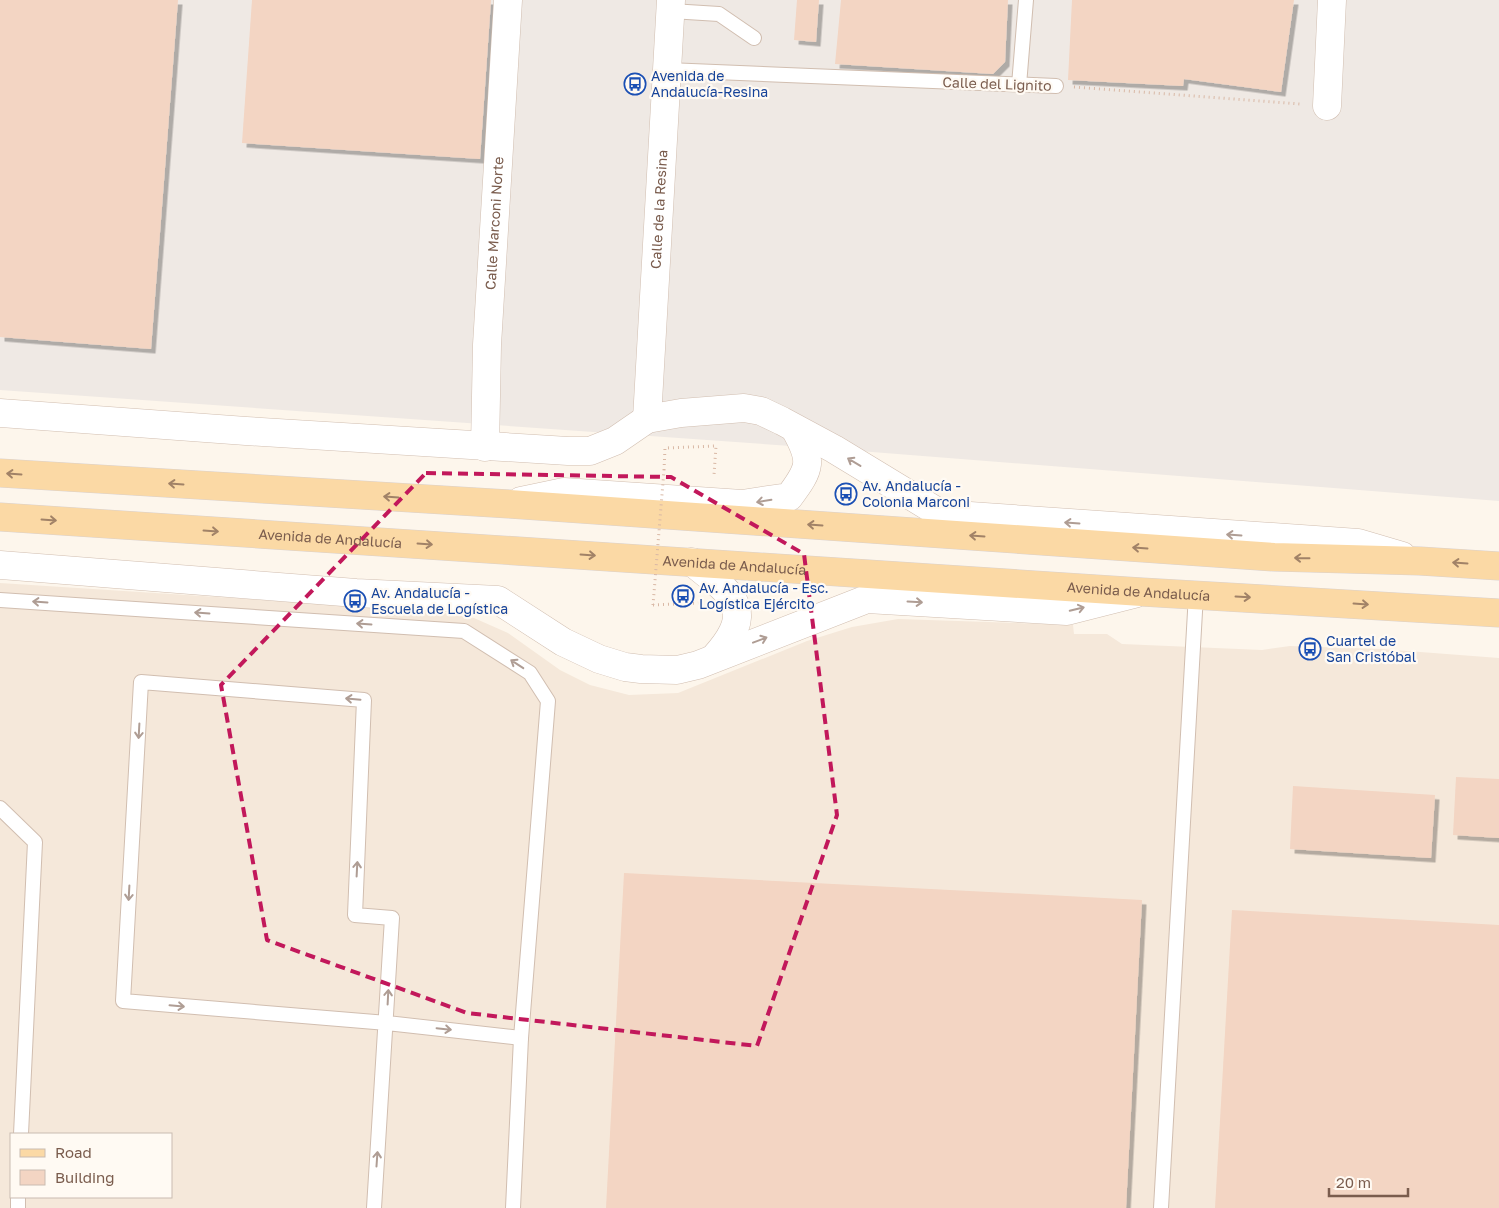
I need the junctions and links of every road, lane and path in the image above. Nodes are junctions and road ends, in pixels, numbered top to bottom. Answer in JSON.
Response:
{"nodes":[{"id":1,"x":508,"y":0,"type":"edge"},
{"id":2,"x":1026,"y":0,"type":"edge"},
{"id":3,"x":1332,"y":0,"type":"edge"},
{"id":4,"x":671,"y":6,"type":"edge"},
{"id":5,"x":754,"y":38,"type":"dead end"},
{"id":6,"x":667,"y":70,"type":"junction"},
{"id":7,"x":1019,"y":85,"type":"junction"},
{"id":8,"x":1056,"y":86,"type":"joint"},
{"id":9,"x":1327,"y":106,"type":"joint"},
{"id":10,"x":0,"y":413,"type":"edge"},
{"id":11,"x":647,"y":419,"type":"junction"},
{"id":12,"x":795,"y":429,"type":"junction"},
{"id":13,"x":484,"y":447,"type":"junction"},
{"id":14,"x":0,"y":473,"type":"edge"},
{"id":15,"x":714,"y":480,"type":"dead end"},
{"id":16,"x":509,"y":504,"type":"junction"},
{"id":17,"x":0,"y":517,"type":"edge"},
{"id":18,"x":1420,"y":561,"type":"junction"},
{"id":19,"x":692,"y":562,"type":"junction"},
{"id":20,"x":0,"y":565,"type":"edge"},
{"id":21,"x":1499,"y":566,"type":"edge"},
{"id":22,"x":1142,"y":592,"type":"junction"},
{"id":23,"x":1196,"y":594,"type":"junction"},
{"id":24,"x":0,"y":600,"type":"edge"},
{"id":25,"x":707,"y":603,"type":"dead end"},
{"id":26,"x":1499,"y":613,"type":"edge"},
{"id":27,"x":715,"y":657,"type":"junction"},
{"id":28,"x":0,"y":808,"type":"edge"},
{"id":29,"x":387,"y":1023,"type":"junction"},
{"id":30,"x":521,"y":1038,"type":"junction"},
{"id":31,"x":21,"y":1133,"type":"edge"},
{"id":32,"x":374,"y":1208,"type":"edge"},
{"id":33,"x":513,"y":1208,"type":"edge"},
{"id":34,"x":1161,"y":1208,"type":"edge"}],
"edges":[{"from":1,"to":13,"type":"street","name":"Calle Marconi Norte"},
{"from":2,"to":7,"type":"lane"},
{"from":3,"to":9,"type":"street"},
{"from":4,"to":5,"type":"lane"},
{"from":4,"to":6,"type":"street","name":"Calle de la Resina"},
{"from":6,"to":7,"type":"lane","name":"Calle del Lignito"},
{"from":6,"to":11,"type":"street","name":"Calle de la Resina"},
{"from":7,"to":8,"type":"lane","name":"Calle del Lignito"},
{"from":8,"to":9,"type":"path","name":"Calle del Lignito"},
{"from":10,"to":13,"type":"street"},
{"from":11,"to":12,"type":"street"},
{"from":11,"to":13,"type":"street"},
{"from":12,"to":16,"type":"street","one_way":true},
{"from":18,"to":12,"type":"street","one_way":true},
{"from":16,"to":14,"type":"main road","one_way":true},
{"from":15,"to":25,"type":"path","bridge":true},
{"from":18,"to":16,"type":"main road","one_way":true},
{"from":17,"to":19,"type":"main road","name":"Avenida de Andalucía","one_way":true},
{"from":21,"to":18,"type":"main road","one_way":true},
{"from":19,"to":22,"type":"main road","name":"Avenida de Andalucía"},
{"from":19,"to":27,"type":"street"},
{"from":20,"to":27,"type":"street"},
{"from":22,"to":23,"type":"main road","name":"Avenida de Andalucía"},
{"from":27,"to":22,"type":"street","one_way":true},
{"from":23,"to":26,"type":"main road","name":"Avenida de Andalucía","one_way":true},
{"from":23,"to":34,"type":"lane"},
{"from":30,"to":24,"type":"lane","one_way":true},
{"from":28,"to":31,"type":"lane"},
{"from":29,"to":29,"type":"lane","one_way":true},
{"from":29,"to":30,"type":"lane","one_way":true},
{"from":32,"to":29,"type":"lane","one_way":true},
{"from":30,"to":33,"type":"lane"}]}
